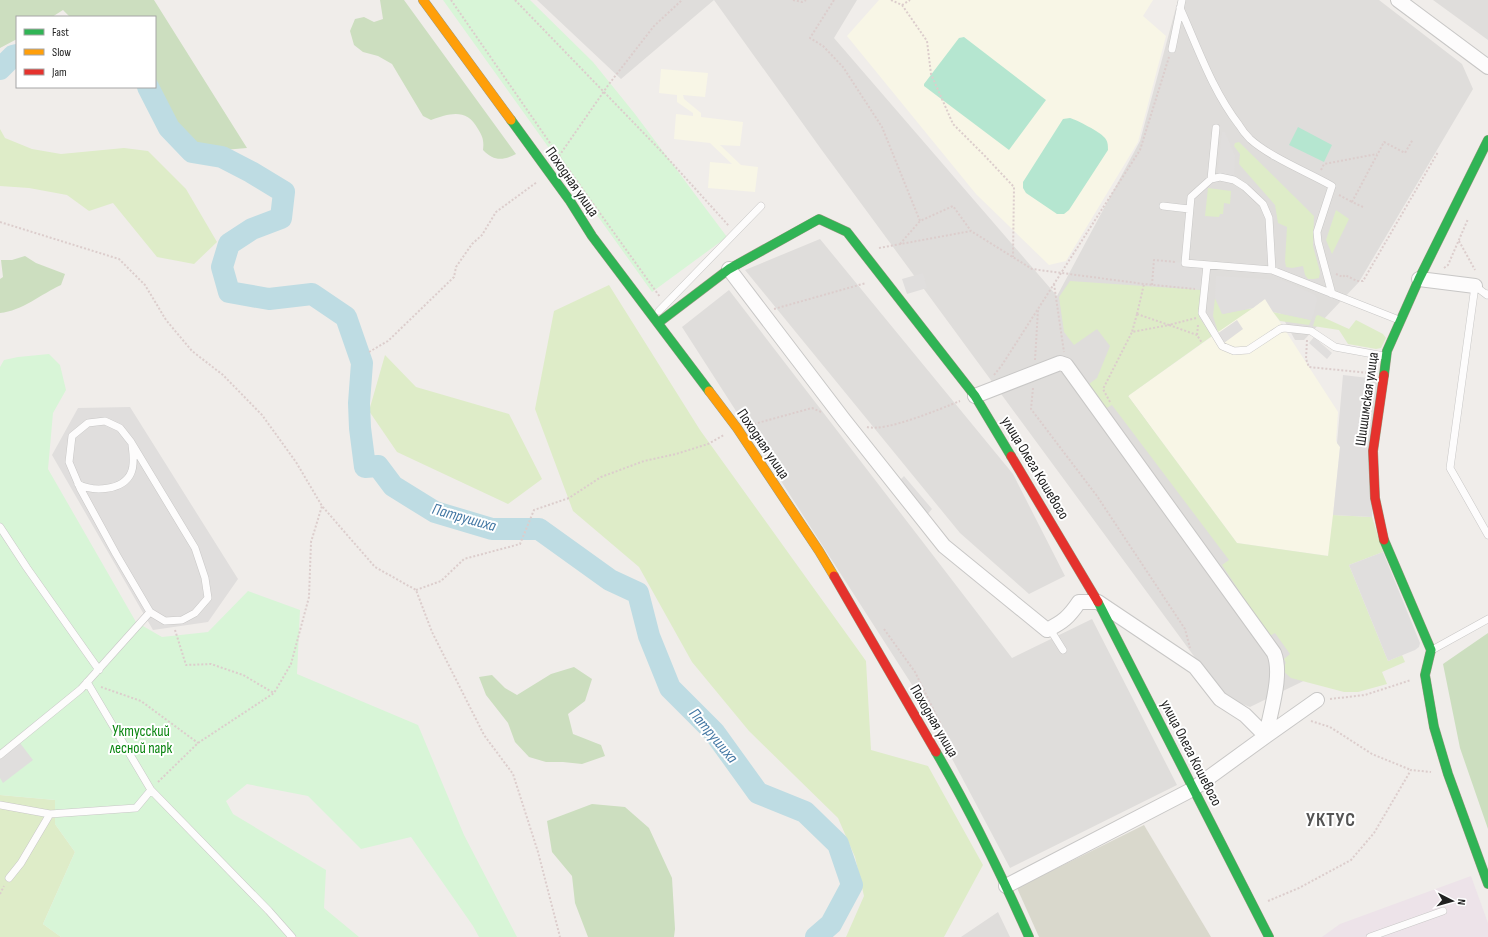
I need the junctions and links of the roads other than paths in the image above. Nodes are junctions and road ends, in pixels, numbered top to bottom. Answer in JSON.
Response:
{"nodes":[{"id":1,"x":423,"y":0,"type":"edge"},
{"id":2,"x":1182,"y":0,"type":"edge"},
{"id":3,"x":1398,"y":0,"type":"edge"},
{"id":4,"x":1180,"y":8,"type":"junction"},
{"id":5,"x":1172,"y":49,"type":"road end"},
{"id":6,"x":1488,"y":67,"type":"edge"},
{"id":7,"x":1216,"y":128,"type":"dead end"},
{"id":8,"x":1488,"y":140,"type":"edge"},
{"id":9,"x":1211,"y":179,"type":"junction"},
{"id":10,"x":761,"y":206,"type":"dead end"},
{"id":11,"x":1163,"y":206,"type":"dead end"},
{"id":12,"x":1189,"y":209,"type":"junction"},
{"id":13,"x":1207,"y":265,"type":"junction"},
{"id":14,"x":729,"y":269,"type":"junction"},
{"id":15,"x":1272,"y":270,"type":"junction"},
{"id":16,"x":1425,"y":279,"type":"junction"},
{"id":17,"x":1475,"y":286,"type":"junction"},
{"id":18,"x":1332,"y":294,"type":"junction"},
{"id":19,"x":1488,"y":294,"type":"edge"},
{"id":20,"x":656,"y":320,"type":"junction"},
{"id":21,"x":1400,"y":320,"type":"junction"},
{"id":22,"x":1386,"y":356,"type":"junction"},
{"id":23,"x":975,"y":396,"type":"junction"},
{"id":24,"x":131,"y":442,"type":"junction"},
{"id":25,"x":78,"y":484,"type":"junction"},
{"id":26,"x":0,"y":526,"type":"edge"},
{"id":27,"x":1488,"y":535,"type":"edge"},
{"id":28,"x":1098,"y":602,"type":"junction"},
{"id":29,"x":150,"y":612,"type":"junction"},
{"id":30,"x":1488,"y":619,"type":"edge"},
{"id":31,"x":1047,"y":630,"type":"junction"},
{"id":32,"x":1063,"y":650,"type":"dead end"},
{"id":33,"x":1431,"y":650,"type":"junction"},
{"id":34,"x":98,"y":670,"type":"junction"},
{"id":35,"x":87,"y":682,"type":"junction"},
{"id":36,"x":1317,"y":700,"type":"road end"},
{"id":37,"x":1266,"y":736,"type":"junction"},
{"id":38,"x":0,"y":755,"type":"edge"},
{"id":39,"x":1193,"y":789,"type":"junction"},
{"id":40,"x":151,"y":790,"type":"junction"},
{"id":41,"x":0,"y":805,"type":"edge"},
{"id":42,"x":50,"y":814,"type":"junction"},
{"id":43,"x":9,"y":878,"type":"dead end"},
{"id":44,"x":1488,"y":884,"type":"edge"},
{"id":45,"x":1006,"y":886,"type":"junction"},
{"id":46,"x":1443,"y":911,"type":"dead end"},
{"id":47,"x":292,"y":937,"type":"edge"},
{"id":48,"x":1029,"y":937,"type":"edge"},
{"id":49,"x":1269,"y":937,"type":"edge"},
{"id":50,"x":1370,"y":937,"type":"edge"}],
"edges":[{"from":1,"to":20,"type":"street","name":"Походная улица"},
{"from":2,"to":4,"type":"lane"},
{"from":3,"to":6,"type":"street"},
{"from":4,"to":5,"type":"lane"},
{"from":4,"to":18,"type":"lane"},
{"from":7,"to":9,"type":"lane"},
{"from":8,"to":16,"type":"street","name":"Шишимская улица"},
{"from":9,"to":12,"type":"lane"},
{"from":9,"to":15,"type":"lane"},
{"from":10,"to":20,"type":"lane"},
{"from":11,"to":12,"type":"lane"},
{"from":12,"to":13,"type":"lane"},
{"from":13,"to":15,"type":"lane"},
{"from":13,"to":22,"type":"lane"},
{"from":14,"to":20,"type":"street","name":"улица Олега Кошевого"},
{"from":14,"to":23,"type":"street","name":"улица Олега Кошевого"},
{"from":14,"to":31,"type":"street"},
{"from":15,"to":18,"type":"lane"},
{"from":16,"to":17,"type":"street"},
{"from":16,"to":21,"type":"street","name":"Шишимская улица"},
{"from":17,"to":19,"type":"lane"},
{"from":17,"to":27,"type":"lane"},
{"from":18,"to":21,"type":"lane"},
{"from":20,"to":45,"type":"street","name":"Походная улица"},
{"from":21,"to":22,"type":"street","name":"Шишимская улица"},
{"from":22,"to":33,"type":"street","name":"Шишимская улица"},
{"from":23,"to":28,"type":"street","name":"улица Олега Кошевого"},
{"from":23,"to":37,"type":"street"},
{"from":24,"to":25,"type":"lane"},
{"from":24,"to":25,"type":"lane"},
{"from":24,"to":29,"type":"lane"},
{"from":25,"to":29,"type":"lane"},
{"from":26,"to":34,"type":"lane"},
{"from":28,"to":31,"type":"street"},
{"from":28,"to":37,"type":"street"},
{"from":28,"to":39,"type":"street","name":"улица Олега Кошевого"},
{"from":29,"to":34,"type":"lane"},
{"from":30,"to":33,"type":"lane"},
{"from":31,"to":32,"type":"lane"},
{"from":33,"to":44,"type":"street"},
{"from":34,"to":35,"type":"lane"},
{"from":35,"to":38,"type":"lane"},
{"from":35,"to":40,"type":"lane"},
{"from":36,"to":37,"type":"street"},
{"from":37,"to":39,"type":"street"},
{"from":39,"to":45,"type":"street"},
{"from":39,"to":49,"type":"street","name":"улица Олега Кошевого"},
{"from":40,"to":42,"type":"lane"},
{"from":40,"to":47,"type":"lane"},
{"from":41,"to":42,"type":"lane"},
{"from":42,"to":43,"type":"lane"},
{"from":45,"to":48,"type":"street","name":"Походная улица"},
{"from":46,"to":50,"type":"lane"}]}
